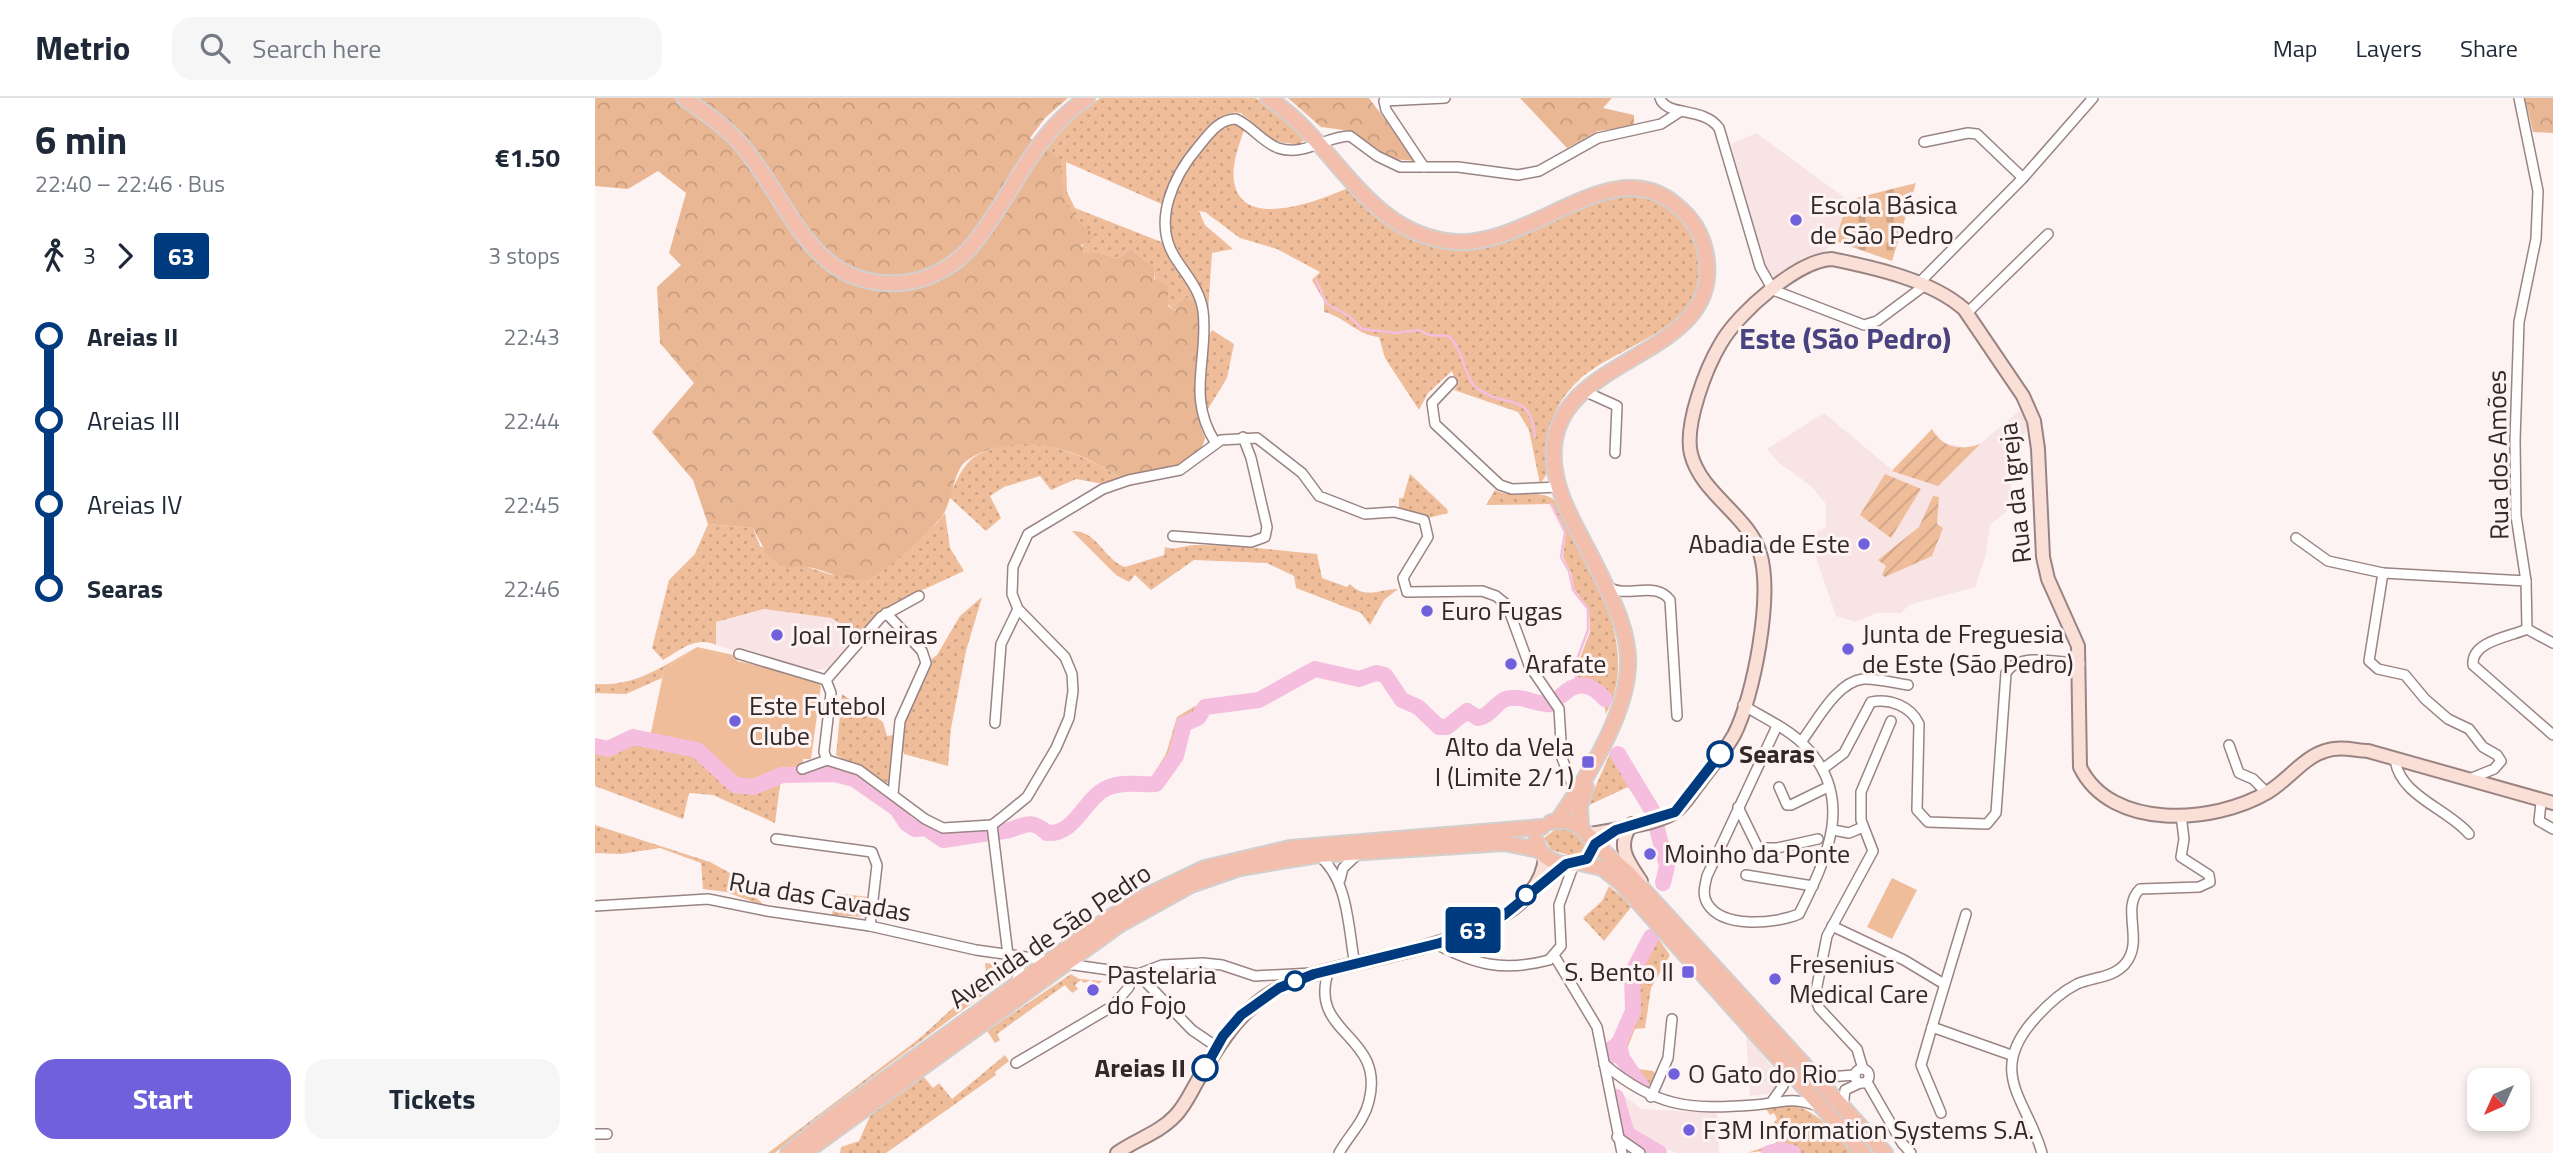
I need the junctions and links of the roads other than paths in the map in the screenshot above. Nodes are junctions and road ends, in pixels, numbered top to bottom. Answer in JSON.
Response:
{"nodes":[{"id":1,"x":684,"y":98,"type":"edge"},
{"id":2,"x":1087,"y":98,"type":"edge"},
{"id":3,"x":1268,"y":98,"type":"edge"},
{"id":4,"x":1445,"y":98,"type":"edge"},
{"id":5,"x":1660,"y":98,"type":"edge"},
{"id":6,"x":2093,"y":98,"type":"edge"},
{"id":7,"x":2519,"y":98,"type":"edge"},
{"id":8,"x":1681,"y":111,"type":"junction"},
{"id":9,"x":1924,"y":142,"type":"dead end"},
{"id":10,"x":1319,"y":145,"type":"junction"},
{"id":11,"x":1424,"y":167,"type":"junction"},
{"id":12,"x":2023,"y":178,"type":"junction"},
{"id":13,"x":2048,"y":234,"type":"dead end"},
{"id":14,"x":1921,"y":285,"type":"junction"},
{"id":15,"x":1773,"y":290,"type":"junction"},
{"id":16,"x":1967,"y":313,"type":"junction"},
{"id":17,"x":1452,"y":382,"type":"dead end"},
{"id":18,"x":1583,"y":390,"type":"junction"},
{"id":19,"x":1243,"y":437,"type":"junction"},
{"id":20,"x":1215,"y":442,"type":"junction"},
{"id":21,"x":1615,"y":453,"type":"dead end"},
{"id":22,"x":1559,"y":487,"type":"junction"},
{"id":23,"x":1173,"y":536,"type":"dead end"},
{"id":24,"x":2296,"y":538,"type":"dead end"},
{"id":25,"x":2383,"y":573,"type":"junction"},
{"id":26,"x":2525,"y":580,"type":"junction"},
{"id":27,"x":919,"y":596,"type":"dead end"},
{"id":28,"x":1615,"y":596,"type":"junction"},
{"id":29,"x":1018,"y":608,"type":"junction"},
{"id":30,"x":886,"y":613,"type":"junction"},
{"id":31,"x":2527,"y":629,"type":"junction"},
{"id":32,"x":2553,"y":643,"type":"edge"},
{"id":33,"x":739,"y":654,"type":"dead end"},
{"id":34,"x":2080,"y":664,"type":"junction"},
{"id":35,"x":826,"y":680,"type":"junction"},
{"id":36,"x":1908,"y":685,"type":"dead end"},
{"id":37,"x":1743,"y":705,"type":"junction"},
{"id":38,"x":1677,"y":716,"type":"dead end"},
{"id":39,"x":1891,"y":721,"type":"dead end"},
{"id":40,"x":995,"y":723,"type":"dead end"},
{"id":41,"x":1777,"y":726,"type":"junction"},
{"id":42,"x":2553,"y":735,"type":"edge"},
{"id":43,"x":1801,"y":742,"type":"junction"},
{"id":44,"x":2229,"y":745,"type":"dead end"},
{"id":45,"x":827,"y":760,"type":"junction"},
{"id":46,"x":2395,"y":760,"type":"junction"},
{"id":47,"x":1824,"y":768,"type":"junction"},
{"id":48,"x":802,"y":769,"type":"dead end"},
{"id":49,"x":2465,"y":781,"type":"junction"},
{"id":50,"x":1779,"y":787,"type":"dead end"},
{"id":51,"x":1828,"y":787,"type":"junction"},
{"id":52,"x":2267,"y":793,"type":"junction"},
{"id":53,"x":893,"y":794,"type":"junction"},
{"id":54,"x":1578,"y":801,"type":"junction"},
{"id":55,"x":2547,"y":803,"type":"edge"},
{"id":56,"x":1738,"y":807,"type":"junction"},
{"id":57,"x":2181,"y":815,"type":"junction"},
{"id":58,"x":1558,"y":820,"type":"junction"},
{"id":59,"x":1632,"y":824,"type":"junction"},
{"id":60,"x":992,"y":825,"type":"junction"},
{"id":61,"x":1542,"y":827,"type":"junction"},
{"id":62,"x":1863,"y":827,"type":"junction"},
{"id":63,"x":2553,"y":829,"type":"edge"},
{"id":64,"x":1833,"y":830,"type":"junction"},
{"id":65,"x":1588,"y":834,"type":"junction"},
{"id":66,"x":2469,"y":834,"type":"dead end"},
{"id":67,"x":776,"y":839,"type":"dead end"},
{"id":68,"x":1818,"y":839,"type":"dead end"},
{"id":69,"x":1359,"y":853,"type":"junction"},
{"id":70,"x":1542,"y":853,"type":"junction"},
{"id":71,"x":1318,"y":855,"type":"junction"},
{"id":72,"x":1574,"y":864,"type":"junction"},
{"id":73,"x":1746,"y":875,"type":"dead end"},
{"id":74,"x":1339,"y":882,"type":"junction"},
{"id":75,"x":1813,"y":886,"type":"junction"},
{"id":76,"x":1532,"y":889,"type":"junction"},
{"id":77,"x":595,"y":906,"type":"edge"},
{"id":78,"x":1661,"y":910,"type":"junction"},
{"id":79,"x":1966,"y":914,"type":"dead end"},
{"id":80,"x":870,"y":926,"type":"junction"},
{"id":81,"x":1832,"y":926,"type":"junction"},
{"id":82,"x":1434,"y":943,"type":"junction"},
{"id":83,"x":1090,"y":946,"type":"junction"},
{"id":84,"x":1011,"y":956,"type":"junction"},
{"id":85,"x":1556,"y":957,"type":"junction"},
{"id":86,"x":1058,"y":962,"type":"junction"},
{"id":87,"x":1355,"y":965,"type":"junction"},
{"id":88,"x":1102,"y":969,"type":"junction"},
{"id":89,"x":1329,"y":971,"type":"junction"},
{"id":90,"x":1135,"y":974,"type":"junction"},
{"id":91,"x":1314,"y":974,"type":"junction"},
{"id":92,"x":1944,"y":984,"type":"junction"},
{"id":93,"x":1015,"y":987,"type":"junction"},
{"id":94,"x":1672,"y":1019,"type":"dead end"},
{"id":95,"x":1932,"y":1027,"type":"junction"},
{"id":96,"x":1217,"y":1046,"type":"junction"},
{"id":97,"x":2011,"y":1055,"type":"junction"},
{"id":98,"x":1798,"y":1059,"type":"junction"},
{"id":99,"x":1016,"y":1063,"type":"dead end"},
{"id":100,"x":1782,"y":1063,"type":"junction"},
{"id":101,"x":1604,"y":1064,"type":"junction"},
{"id":102,"x":1861,"y":1077,"type":"junction"},
{"id":103,"x":1651,"y":1097,"type":"junction"},
{"id":104,"x":1773,"y":1100,"type":"junction"},
{"id":105,"x":1822,"y":1108,"type":"junction"},
{"id":106,"x":1843,"y":1110,"type":"junction"},
{"id":107,"x":1941,"y":1113,"type":"dead end"},
{"id":108,"x":595,"y":1134,"type":"edge"},
{"id":109,"x":607,"y":1134,"type":"dead end"},
{"id":110,"x":1617,"y":1137,"type":"junction"},
{"id":111,"x":2043,"y":1152,"type":"edge"},
{"id":112,"x":788,"y":1153,"type":"edge"},
{"id":113,"x":804,"y":1153,"type":"edge"},
{"id":114,"x":1117,"y":1153,"type":"edge"},
{"id":115,"x":1339,"y":1153,"type":"edge"},
{"id":116,"x":1622,"y":1153,"type":"edge"},
{"id":117,"x":1637,"y":1153,"type":"edge"},
{"id":118,"x":1863,"y":1153,"type":"edge"},
{"id":119,"x":1885,"y":1153,"type":"edge"},
{"id":120,"x":1911,"y":1153,"type":"edge"}],
"edges":[{"from":1,"to":2,"type":"main road"},
{"from":3,"to":10,"type":"main road"},
{"from":4,"to":11,"type":"street"},
{"from":5,"to":8,"type":"street"},
{"from":6,"to":12,"type":"street"},
{"from":7,"to":26,"type":"street","name":"Rua dos Amões"},
{"from":8,"to":11,"type":"street"},
{"from":8,"to":15,"type":"street"},
{"from":9,"to":12,"type":"street"},
{"from":10,"to":11,"type":"street"},
{"from":10,"to":18,"type":"main road"},
{"from":10,"to":20,"type":"street"},
{"from":12,"to":14,"type":"street"},
{"from":13,"to":16,"type":"street"},
{"from":14,"to":15,"type":"street","name":"Rua da Igreja"},
{"from":14,"to":15,"type":"street"},
{"from":14,"to":16,"type":"street","name":"Rua da Igreja"},
{"from":15,"to":37,"type":"street","name":"Rua da Igreja"},
{"from":16,"to":34,"type":"street","name":"Rua da Igreja"},
{"from":17,"to":22,"type":"street"},
{"from":18,"to":21,"type":"street"},
{"from":18,"to":22,"type":"main road"},
{"from":19,"to":20,"type":"street"},
{"from":19,"to":23,"type":"street"},
{"from":19,"to":54,"type":"street"},
{"from":20,"to":29,"type":"street"},
{"from":22,"to":28,"type":"main road"},
{"from":24,"to":25,"type":"street"},
{"from":25,"to":26,"type":"street"},
{"from":25,"to":49,"type":"street"},
{"from":26,"to":31,"type":"street","name":"Rua dos Amões"},
{"from":27,"to":30,"type":"street"},
{"from":28,"to":38,"type":"street"},
{"from":28,"to":54,"type":"main road"},
{"from":29,"to":40,"type":"street"},
{"from":29,"to":60,"type":"street"},
{"from":30,"to":35,"type":"street"},
{"from":30,"to":53,"type":"street"},
{"from":31,"to":32,"type":"street"},
{"from":31,"to":42,"type":"street"},
{"from":33,"to":35,"type":"street"},
{"from":34,"to":47,"type":"street"},
{"from":34,"to":57,"type":"street","name":"Rua da Igreja"},
{"from":35,"to":45,"type":"street"},
{"from":36,"to":43,"type":"street"},
{"from":37,"to":41,"type":"street"},
{"from":37,"to":59,"type":"street","name":"Rua da Igreja"},
{"from":39,"to":62,"type":"street"},
{"from":41,"to":43,"type":"street"},
{"from":41,"to":56,"type":"street"},
{"from":43,"to":47,"type":"street"},
{"from":44,"to":52,"type":"street"},
{"from":45,"to":48,"type":"street"},
{"from":45,"to":53,"type":"street"},
{"from":46,"to":49,"type":"street","name":"Rua da Igreja"},
{"from":46,"to":52,"type":"street","name":"Rua da Igreja"},
{"from":46,"to":66,"type":"street"},
{"from":47,"to":51,"type":"street"},
{"from":49,"to":55,"type":"street","name":"Rua da Igreja"},
{"from":50,"to":51,"type":"street"},
{"from":51,"to":64,"type":"street"},
{"from":52,"to":57,"type":"street","name":"Rua da Igreja"},
{"from":53,"to":60,"type":"street"},
{"from":54,"to":58,"type":"main road"},
{"from":54,"to":65,"type":"main road"},
{"from":55,"to":63,"type":"street"},
{"from":56,"to":68,"type":"street"},
{"from":56,"to":75,"type":"street"},
{"from":57,"to":97,"type":"street"},
{"from":58,"to":61,"type":"main road","name":"Avenida de São Pedro"},
{"from":58,"to":65,"type":"main road"},
{"from":59,"to":65,"type":"street","name":"Rua da Igreja"},
{"from":59,"to":78,"type":"street"},
{"from":60,"to":84,"type":"street"},
{"from":61,"to":70,"type":"main road"},
{"from":61,"to":86,"type":"main road","name":"Avenida de São Pedro"},
{"from":62,"to":64,"type":"street"},
{"from":62,"to":81,"type":"street"},
{"from":64,"to":75,"type":"street"},
{"from":65,"to":72,"type":"main road"},
{"from":65,"to":78,"type":"main road"},
{"from":67,"to":80,"type":"street"},
{"from":69,"to":70,"type":"main road","name":"Avenida de São Pedro"},
{"from":69,"to":71,"type":"main road","name":"Avenida de São Pedro"},
{"from":69,"to":74,"type":"street"},
{"from":70,"to":72,"type":"main road","name":"Avenida de São Pedro"},
{"from":70,"to":76,"type":"street"},
{"from":71,"to":74,"type":"street"},
{"from":71,"to":83,"type":"main road","name":"Avenida de São Pedro"},
{"from":72,"to":76,"type":"street"},
{"from":72,"to":85,"type":"street"},
{"from":72,"to":100,"type":"main road","name":"Avenida de São Pedro"},
{"from":73,"to":75,"type":"street"},
{"from":74,"to":87,"type":"street"},
{"from":76,"to":82,"type":"street"},
{"from":77,"to":80,"type":"street","name":"Rua das Cavadas"},
{"from":78,"to":98,"type":"main road"},
{"from":79,"to":92,"type":"street"},
{"from":80,"to":84,"type":"street","name":"Rua das Cavadas"},
{"from":81,"to":92,"type":"street"},
{"from":81,"to":102,"type":"street"},
{"from":82,"to":85,"type":"street"},
{"from":82,"to":87,"type":"street"},
{"from":83,"to":86,"type":"main road","name":"Avenida de São Pedro"},
{"from":83,"to":88,"type":"street"},
{"from":84,"to":86,"type":"street","name":"Rua das Cavadas"},
{"from":84,"to":93,"type":"street"},
{"from":85,"to":101,"type":"street"},
{"from":86,"to":88,"type":"street","name":"Rua das Cavadas"},
{"from":86,"to":93,"type":"main road","name":"Avenida de São Pedro"},
{"from":86,"to":113,"type":"main road","name":"Avenida de São Pedro"},
{"from":87,"to":89,"type":"street"},
{"from":88,"to":90,"type":"street","name":"Rua das Cavadas"},
{"from":89,"to":91,"type":"street"},
{"from":89,"to":115,"type":"street"},
{"from":90,"to":91,"type":"street"},
{"from":90,"to":96,"type":"street"},
{"from":90,"to":99,"type":"street"},
{"from":91,"to":96,"type":"street"},
{"from":92,"to":95,"type":"street"},
{"from":93,"to":112,"type":"main road","name":"Avenida de São Pedro"},
{"from":94,"to":103,"type":"street"},
{"from":95,"to":97,"type":"street"},
{"from":95,"to":107,"type":"street"},
{"from":96,"to":114,"type":"street"},
{"from":97,"to":111,"type":"street"},
{"from":98,"to":102,"type":"street"},
{"from":98,"to":106,"type":"main road"},
{"from":100,"to":104,"type":"street"},
{"from":100,"to":105,"type":"main road","name":"Avenida de São Pedro"},
{"from":101,"to":103,"type":"street"},
{"from":101,"to":110,"type":"street"},
{"from":102,"to":106,"type":"street"},
{"from":102,"to":120,"type":"street"},
{"from":103,"to":104,"type":"street"},
{"from":104,"to":105,"type":"street"},
{"from":105,"to":118,"type":"main road","name":"Avenida de São Pedro"},
{"from":106,"to":119,"type":"main road"},
{"from":108,"to":109,"type":"street"},
{"from":110,"to":116,"type":"street"},
{"from":110,"to":117,"type":"street"}]}
